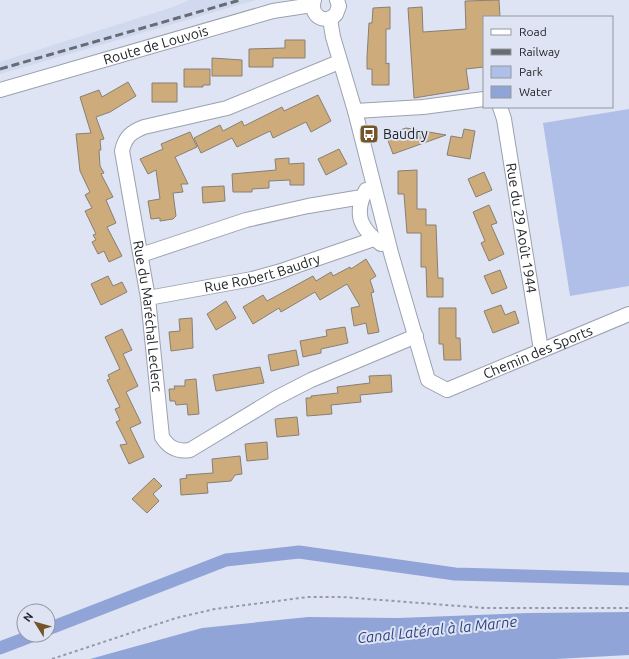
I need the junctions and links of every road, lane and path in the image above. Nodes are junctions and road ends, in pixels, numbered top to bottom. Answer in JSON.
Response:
{"nodes":[{"id":1,"x":337,"y":0,"type":"edge"},
{"id":2,"x":313,"y":3,"type":"edge"},
{"id":3,"x":330,"y":18,"type":"junction"},
{"id":4,"x":340,"y":62,"type":"junction"},
{"id":5,"x":0,"y":90,"type":"edge"},
{"id":6,"x":483,"y":98,"type":"edge"},
{"id":7,"x":500,"y":108,"type":"edge"},
{"id":8,"x":355,"y":111,"type":"junction"},
{"id":9,"x":371,"y":179,"type":"junction"},
{"id":10,"x":362,"y":197,"type":"junction"},
{"id":11,"x":374,"y":239,"type":"junction"},
{"id":12,"x":391,"y":253,"type":"junction"},
{"id":13,"x":141,"y":255,"type":"junction"},
{"id":14,"x":148,"y":298,"type":"junction"},
{"id":15,"x":629,"y":314,"type":"edge"},
{"id":16,"x":416,"y":336,"type":"junction"},
{"id":17,"x":541,"y":350,"type":"junction"},
{"id":18,"x":629,"y":608,"type":"edge"},
{"id":19,"x":52,"y":659,"type":"edge"}],
"edges":[{"from":1,"to":3,"type":"street"},
{"from":2,"to":3,"type":"street"},
{"from":2,"to":5,"type":"street","name":"Route de Louvois"},
{"from":3,"to":4,"type":"street"},
{"from":4,"to":8,"type":"street"},
{"from":4,"to":13,"type":"street","name":"Rue du Maréchal Leclerc"},
{"from":6,"to":8,"type":"street"},
{"from":7,"to":17,"type":"street","name":"Rue du 29 Août 1944"},
{"from":8,"to":9,"type":"street"},
{"from":9,"to":10,"type":"street"},
{"from":9,"to":12,"type":"street"},
{"from":10,"to":11,"type":"street"},
{"from":10,"to":13,"type":"street"},
{"from":11,"to":12,"type":"street"},
{"from":11,"to":14,"type":"street","name":"Rue Robert Baudry"},
{"from":12,"to":16,"type":"street"},
{"from":13,"to":14,"type":"street","name":"Rue du Maréchal Leclerc"},
{"from":14,"to":16,"type":"street","name":"Rue du Maréchal Leclerc"},
{"from":15,"to":17,"type":"street","name":"Chemin des Sports"},
{"from":16,"to":17,"type":"street","name":"Chemin des Sports"},
{"from":18,"to":19,"type":"path"}]}
